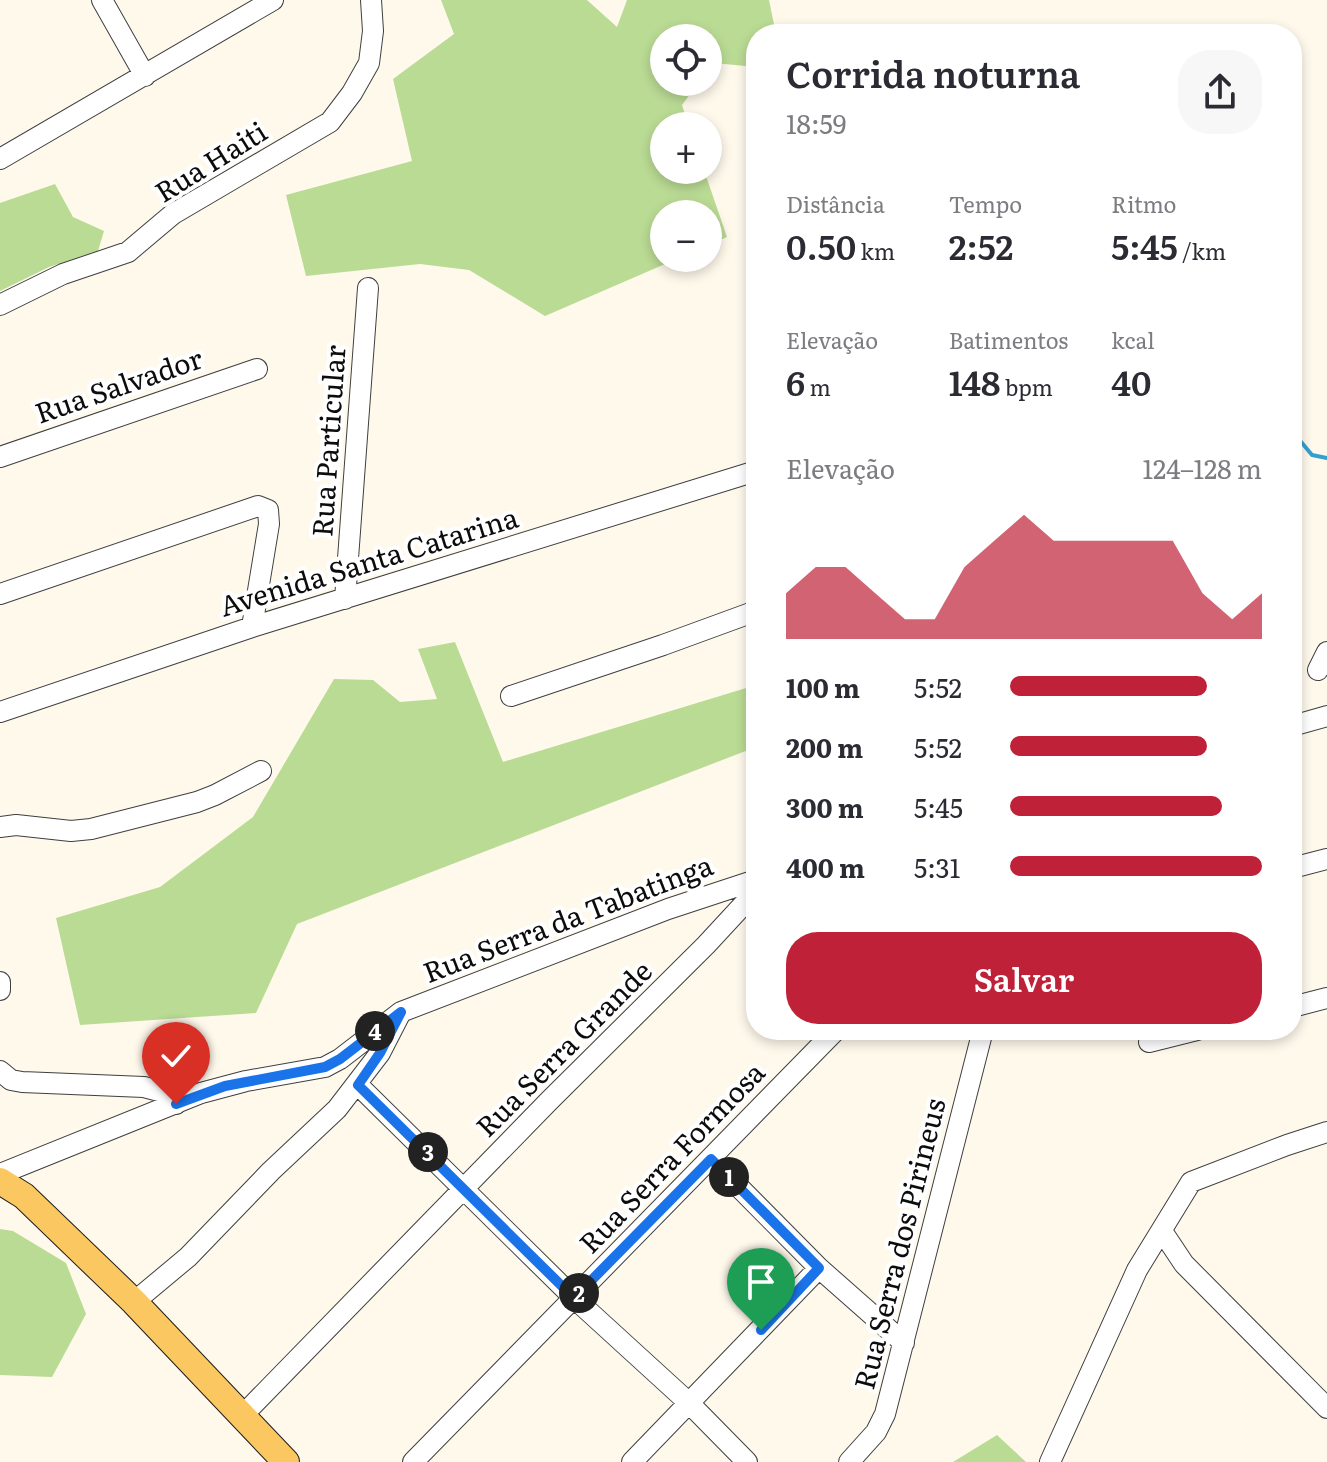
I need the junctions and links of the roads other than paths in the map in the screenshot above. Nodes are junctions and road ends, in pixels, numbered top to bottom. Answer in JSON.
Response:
{"nodes":[{"id":1,"x":102,"y":0,"type":"edge"},
{"id":2,"x":273,"y":0,"type":"edge"},
{"id":3,"x":371,"y":0,"type":"edge"},
{"id":4,"x":145,"y":76,"type":"junction"},
{"id":5,"x":0,"y":159,"type":"edge"},
{"id":6,"x":368,"y":288,"type":"dead end"},
{"id":7,"x":0,"y":305,"type":"edge"},
{"id":8,"x":257,"y":369,"type":"dead end"},
{"id":9,"x":0,"y":457,"type":"edge"},
{"id":10,"x":746,"y":474,"type":"edge"},
{"id":11,"x":0,"y":594,"type":"edge"},
{"id":12,"x":345,"y":599,"type":"junction"},
{"id":13,"x":746,"y":615,"type":"edge"},
{"id":14,"x":252,"y":627,"type":"junction"},
{"id":15,"x":511,"y":696,"type":"dead end"},
{"id":16,"x":0,"y":712,"type":"edge"},
{"id":17,"x":1327,"y":716,"type":"edge"},
{"id":18,"x":1302,"y":723,"type":"edge"},
{"id":19,"x":261,"y":771,"type":"dead end"},
{"id":20,"x":0,"y":827,"type":"edge"},
{"id":21,"x":1327,"y":859,"type":"edge"},
{"id":22,"x":1302,"y":865,"type":"edge"},
{"id":23,"x":746,"y":883,"type":"edge"},
{"id":24,"x":746,"y":901,"type":"edge"},
{"id":25,"x":0,"y":982,"type":"edge"},
{"id":26,"x":0,"y":990,"type":"edge"},
{"id":27,"x":1327,"y":998,"type":"edge"},
{"id":28,"x":1302,"y":1004,"type":"edge"},
{"id":29,"x":401,"y":1012,"type":"junction"},
{"id":30,"x":826,"y":1040,"type":"edge"},
{"id":31,"x":980,"y":1040,"type":"edge"},
{"id":32,"x":1157,"y":1040,"type":"edge"},
{"id":33,"x":1149,"y":1042,"type":"dead end"},
{"id":34,"x":0,"y":1071,"type":"edge"},
{"id":35,"x":358,"y":1085,"type":"junction"},
{"id":36,"x":176,"y":1104,"type":"junction"},
{"id":37,"x":1327,"y":1132,"type":"edge"},
{"id":38,"x":711,"y":1159,"type":"junction"},
{"id":39,"x":0,"y":1174,"type":"edge"},
{"id":40,"x":0,"y":1181,"type":"edge"},
{"id":41,"x":466,"y":1189,"type":"junction"},
{"id":42,"x":1162,"y":1231,"type":"junction"},
{"id":43,"x":819,"y":1268,"type":"junction"},
{"id":44,"x":574,"y":1298,"type":"junction"},
{"id":45,"x":134,"y":1302,"type":"junction"},
{"id":46,"x":904,"y":1343,"type":"junction"},
{"id":47,"x":689,"y":1403,"type":"junction"},
{"id":48,"x":1327,"y":1408,"type":"edge"},
{"id":49,"x":242,"y":1416,"type":"junction"},
{"id":50,"x":286,"y":1462,"type":"edge"},
{"id":51,"x":413,"y":1462,"type":"edge"},
{"id":52,"x":632,"y":1462,"type":"edge"},
{"id":53,"x":747,"y":1462,"type":"edge"},
{"id":54,"x":849,"y":1462,"type":"edge"},
{"id":55,"x":1050,"y":1462,"type":"edge"}],
"edges":[{"from":1,"to":4,"type":"street"},
{"from":2,"to":4,"type":"street"},
{"from":3,"to":7,"type":"street","name":"Rua Haiti"},
{"from":4,"to":5,"type":"street"},
{"from":6,"to":12,"type":"street","name":"Rua Particular"},
{"from":8,"to":9,"type":"street","name":"Rua Salvador"},
{"from":10,"to":12,"type":"street","name":"Avenida Santa Catarina"},
{"from":11,"to":14,"type":"street"},
{"from":12,"to":14,"type":"street","name":"Avenida Santa Catarina"},
{"from":13,"to":15,"type":"street"},
{"from":14,"to":16,"type":"street","name":"Avenida Santa Catarina"},
{"from":17,"to":18,"type":"street"},
{"from":19,"to":20,"type":"street"},
{"from":21,"to":22,"type":"street"},
{"from":23,"to":29,"type":"street","name":"Rua Serra da Tabatinga"},
{"from":24,"to":41,"type":"street","name":"Rua Serra Grande"},
{"from":25,"to":26,"type":"street"},
{"from":27,"to":28,"type":"street"},
{"from":29,"to":35,"type":"street"},
{"from":29,"to":36,"type":"street","name":"Rua Serra da Tabatinga"},
{"from":30,"to":38,"type":"street","name":"Rua Serra Formosa"},
{"from":31,"to":46,"type":"street","name":"Rua Serra dos Pirineus"},
{"from":32,"to":33,"type":"street"},
{"from":34,"to":36,"type":"street"},
{"from":35,"to":41,"type":"street"},
{"from":35,"to":45,"type":"street"},
{"from":36,"to":39,"type":"street","name":"Rua Serra da Tabatinga"},
{"from":37,"to":42,"type":"street"},
{"from":38,"to":43,"type":"street"},
{"from":38,"to":44,"type":"street","name":"Rua Serra Formosa"},
{"from":40,"to":45,"type":"main road"},
{"from":41,"to":44,"type":"street"},
{"from":41,"to":49,"type":"street","name":"Rua Serra Grande"},
{"from":42,"to":48,"type":"street"},
{"from":42,"to":55,"type":"street"},
{"from":43,"to":46,"type":"street"},
{"from":43,"to":47,"type":"street"},
{"from":44,"to":47,"type":"street"},
{"from":44,"to":51,"type":"street","name":"Rua Serra Formosa"},
{"from":45,"to":49,"type":"main road"},
{"from":46,"to":54,"type":"street","name":"Rua Serra dos Pirineus"},
{"from":47,"to":52,"type":"street"},
{"from":47,"to":53,"type":"street"},
{"from":49,"to":50,"type":"main road"}]}
